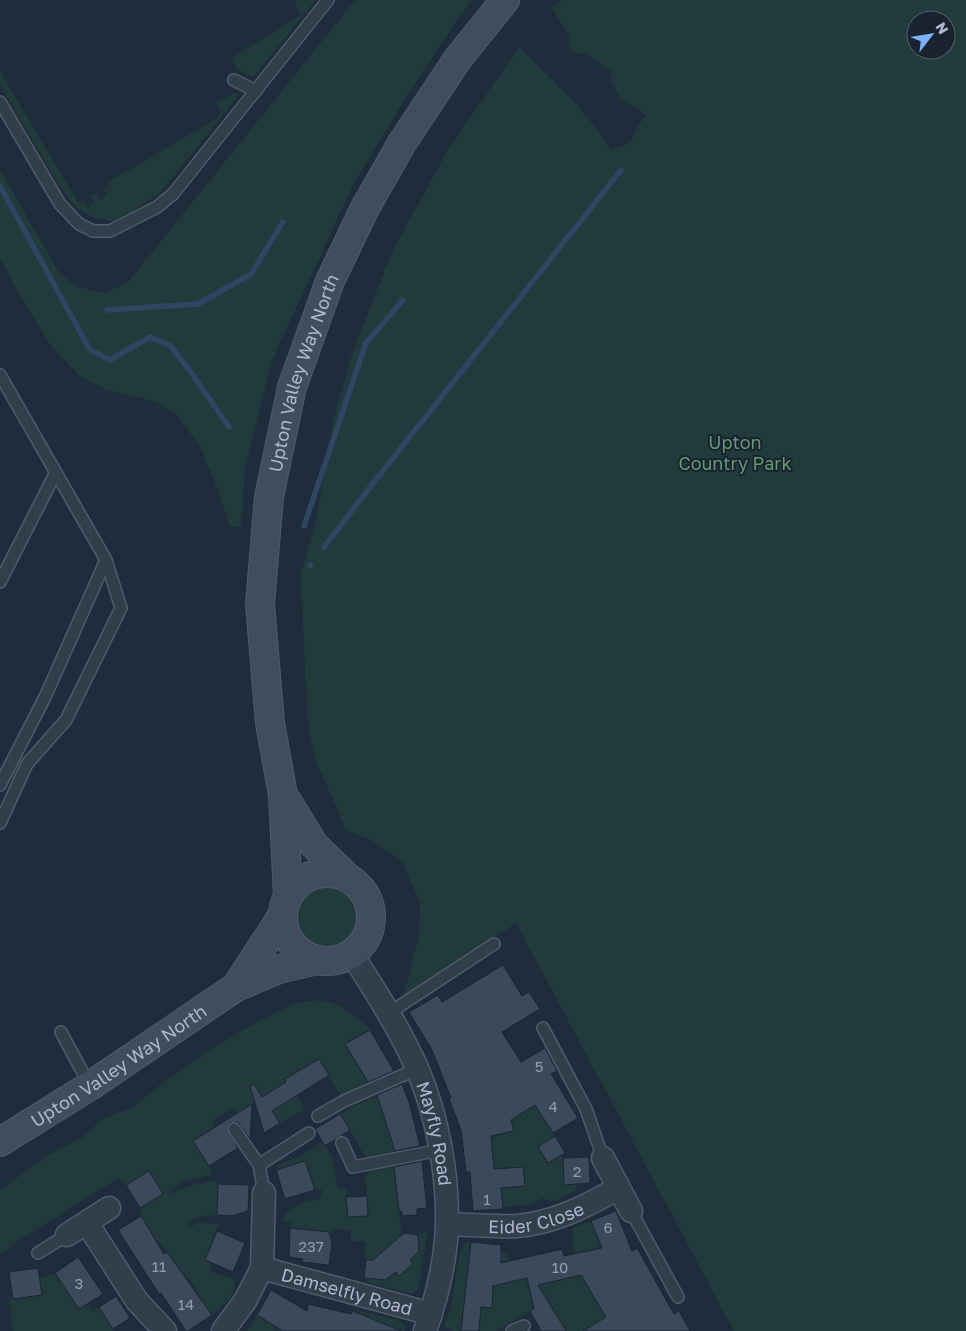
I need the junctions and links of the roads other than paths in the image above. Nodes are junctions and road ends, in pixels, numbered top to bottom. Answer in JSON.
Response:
{"nodes":[{"id":1,"x":328,"y":0,"type":"edge"},
{"id":2,"x":505,"y":0,"type":"edge"},
{"id":3,"x":234,"y":80,"type":"dead end"},
{"id":4,"x":256,"y":91,"type":"junction"},
{"id":5,"x":0,"y":102,"type":"edge"},
{"id":6,"x":0,"y":375,"type":"edge"},
{"id":7,"x":56,"y":472,"type":"junction"},
{"id":8,"x":106,"y":560,"type":"junction"},
{"id":9,"x":0,"y":582,"type":"edge"},
{"id":10,"x":0,"y":785,"type":"edge"},
{"id":11,"x":283,"y":795,"type":"junction"},
{"id":12,"x":0,"y":822,"type":"edge"},
{"id":13,"x":346,"y":876,"type":"junction"},
{"id":14,"x":285,"y":906,"type":"junction"},
{"id":15,"x":494,"y":944,"type":"dead end"},
{"id":16,"x":351,"y":953,"type":"junction"},
{"id":17,"x":318,"y":960,"type":"junction"},
{"id":18,"x":236,"y":987,"type":"junction"},
{"id":19,"x":389,"y":1013,"type":"junction"},
{"id":20,"x":543,"y":1028,"type":"dead end"},
{"id":21,"x":61,"y":1032,"type":"dead end"},
{"id":22,"x":417,"y":1069,"type":"junction"},
{"id":23,"x":90,"y":1086,"type":"junction"},
{"id":24,"x":318,"y":1116,"type":"dead end"},
{"id":25,"x":234,"y":1129,"type":"dead end"},
{"id":26,"x":309,"y":1133,"type":"dead end"},
{"id":27,"x":0,"y":1142,"type":"edge"},
{"id":28,"x":342,"y":1143,"type":"dead end"},
{"id":29,"x":440,"y":1150,"type":"junction"},
{"id":30,"x":603,"y":1158,"type":"joint"},
{"id":31,"x":259,"y":1165,"type":"junction"},
{"id":32,"x":618,"y":1188,"type":"junction"},
{"id":33,"x":264,"y":1193,"type":"joint"},
{"id":34,"x":108,"y":1208,"type":"dead end"},
{"id":35,"x":631,"y":1211,"type":"joint"},
{"id":36,"x":87,"y":1223,"type":"junction"},
{"id":37,"x":447,"y":1224,"type":"junction"},
{"id":38,"x":67,"y":1235,"type":"joint"},
{"id":39,"x":38,"y":1253,"type":"dead end"},
{"id":40,"x":262,"y":1268,"type":"junction"},
{"id":41,"x":678,"y":1297,"type":"dead end"},
{"id":42,"x":428,"y":1326,"type":"edge"},
{"id":43,"x":524,"y":1326,"type":"dead end"},
{"id":44,"x":165,"y":1331,"type":"edge"},
{"id":45,"x":223,"y":1331,"type":"edge"},
{"id":46,"x":512,"y":1331,"type":"edge"}],
"edges":[{"from":1,"to":4,"type":"lane"},
{"from":2,"to":11,"type":"street","name":"Upton Valley Way North"},
{"from":3,"to":4,"type":"lane"},
{"from":4,"to":5,"type":"lane"},
{"from":6,"to":7,"type":"lane"},
{"from":7,"to":8,"type":"lane"},
{"from":7,"to":9,"type":"lane"},
{"from":8,"to":10,"type":"lane"},
{"from":8,"to":12,"type":"lane"},
{"from":11,"to":13,"type":"street","name":"Upton Valley Way North"},
{"from":11,"to":14,"type":"street","name":"Upton Valley Way North"},
{"from":13,"to":14,"type":"street"},
{"from":13,"to":16,"type":"street"},
{"from":14,"to":17,"type":"street"},
{"from":14,"to":18,"type":"street","name":"Upton Valley Way North"},
{"from":15,"to":19,"type":"lane"},
{"from":16,"to":17,"type":"street"},
{"from":16,"to":19,"type":"street","name":"Mayfly Road"},
{"from":17,"to":18,"type":"street","name":"Upton Valley Way North"},
{"from":18,"to":23,"type":"street","name":"Upton Valley Way North"},
{"from":19,"to":22,"type":"street","name":"Mayfly Road"},
{"from":20,"to":30,"type":"lane"},
{"from":21,"to":23,"type":"lane"},
{"from":22,"to":24,"type":"lane"},
{"from":22,"to":29,"type":"street","name":"Mayfly Road"},
{"from":23,"to":27,"type":"street","name":"Upton Valley Way North"},
{"from":25,"to":31,"type":"lane"},
{"from":26,"to":31,"type":"lane"},
{"from":28,"to":29,"type":"lane"},
{"from":29,"to":37,"type":"street","name":"Mayfly Road"},
{"from":30,"to":32,"type":"street"},
{"from":31,"to":33,"type":"lane","name":"Damselfly Road"},
{"from":32,"to":35,"type":"street"},
{"from":32,"to":37,"type":"street","name":"Eider Close"},
{"from":33,"to":40,"type":"street","name":"Damselfly Road"},
{"from":34,"to":36,"type":"street"},
{"from":35,"to":41,"type":"lane"},
{"from":36,"to":38,"type":"street"},
{"from":36,"to":44,"type":"street"},
{"from":37,"to":42,"type":"street","name":"Mayfly Road"},
{"from":38,"to":39,"type":"lane"},
{"from":40,"to":42,"type":"street","name":"Damselfly Road"},
{"from":40,"to":45,"type":"street","name":"Damselfly Road"},
{"from":43,"to":46,"type":"lane"}]}
